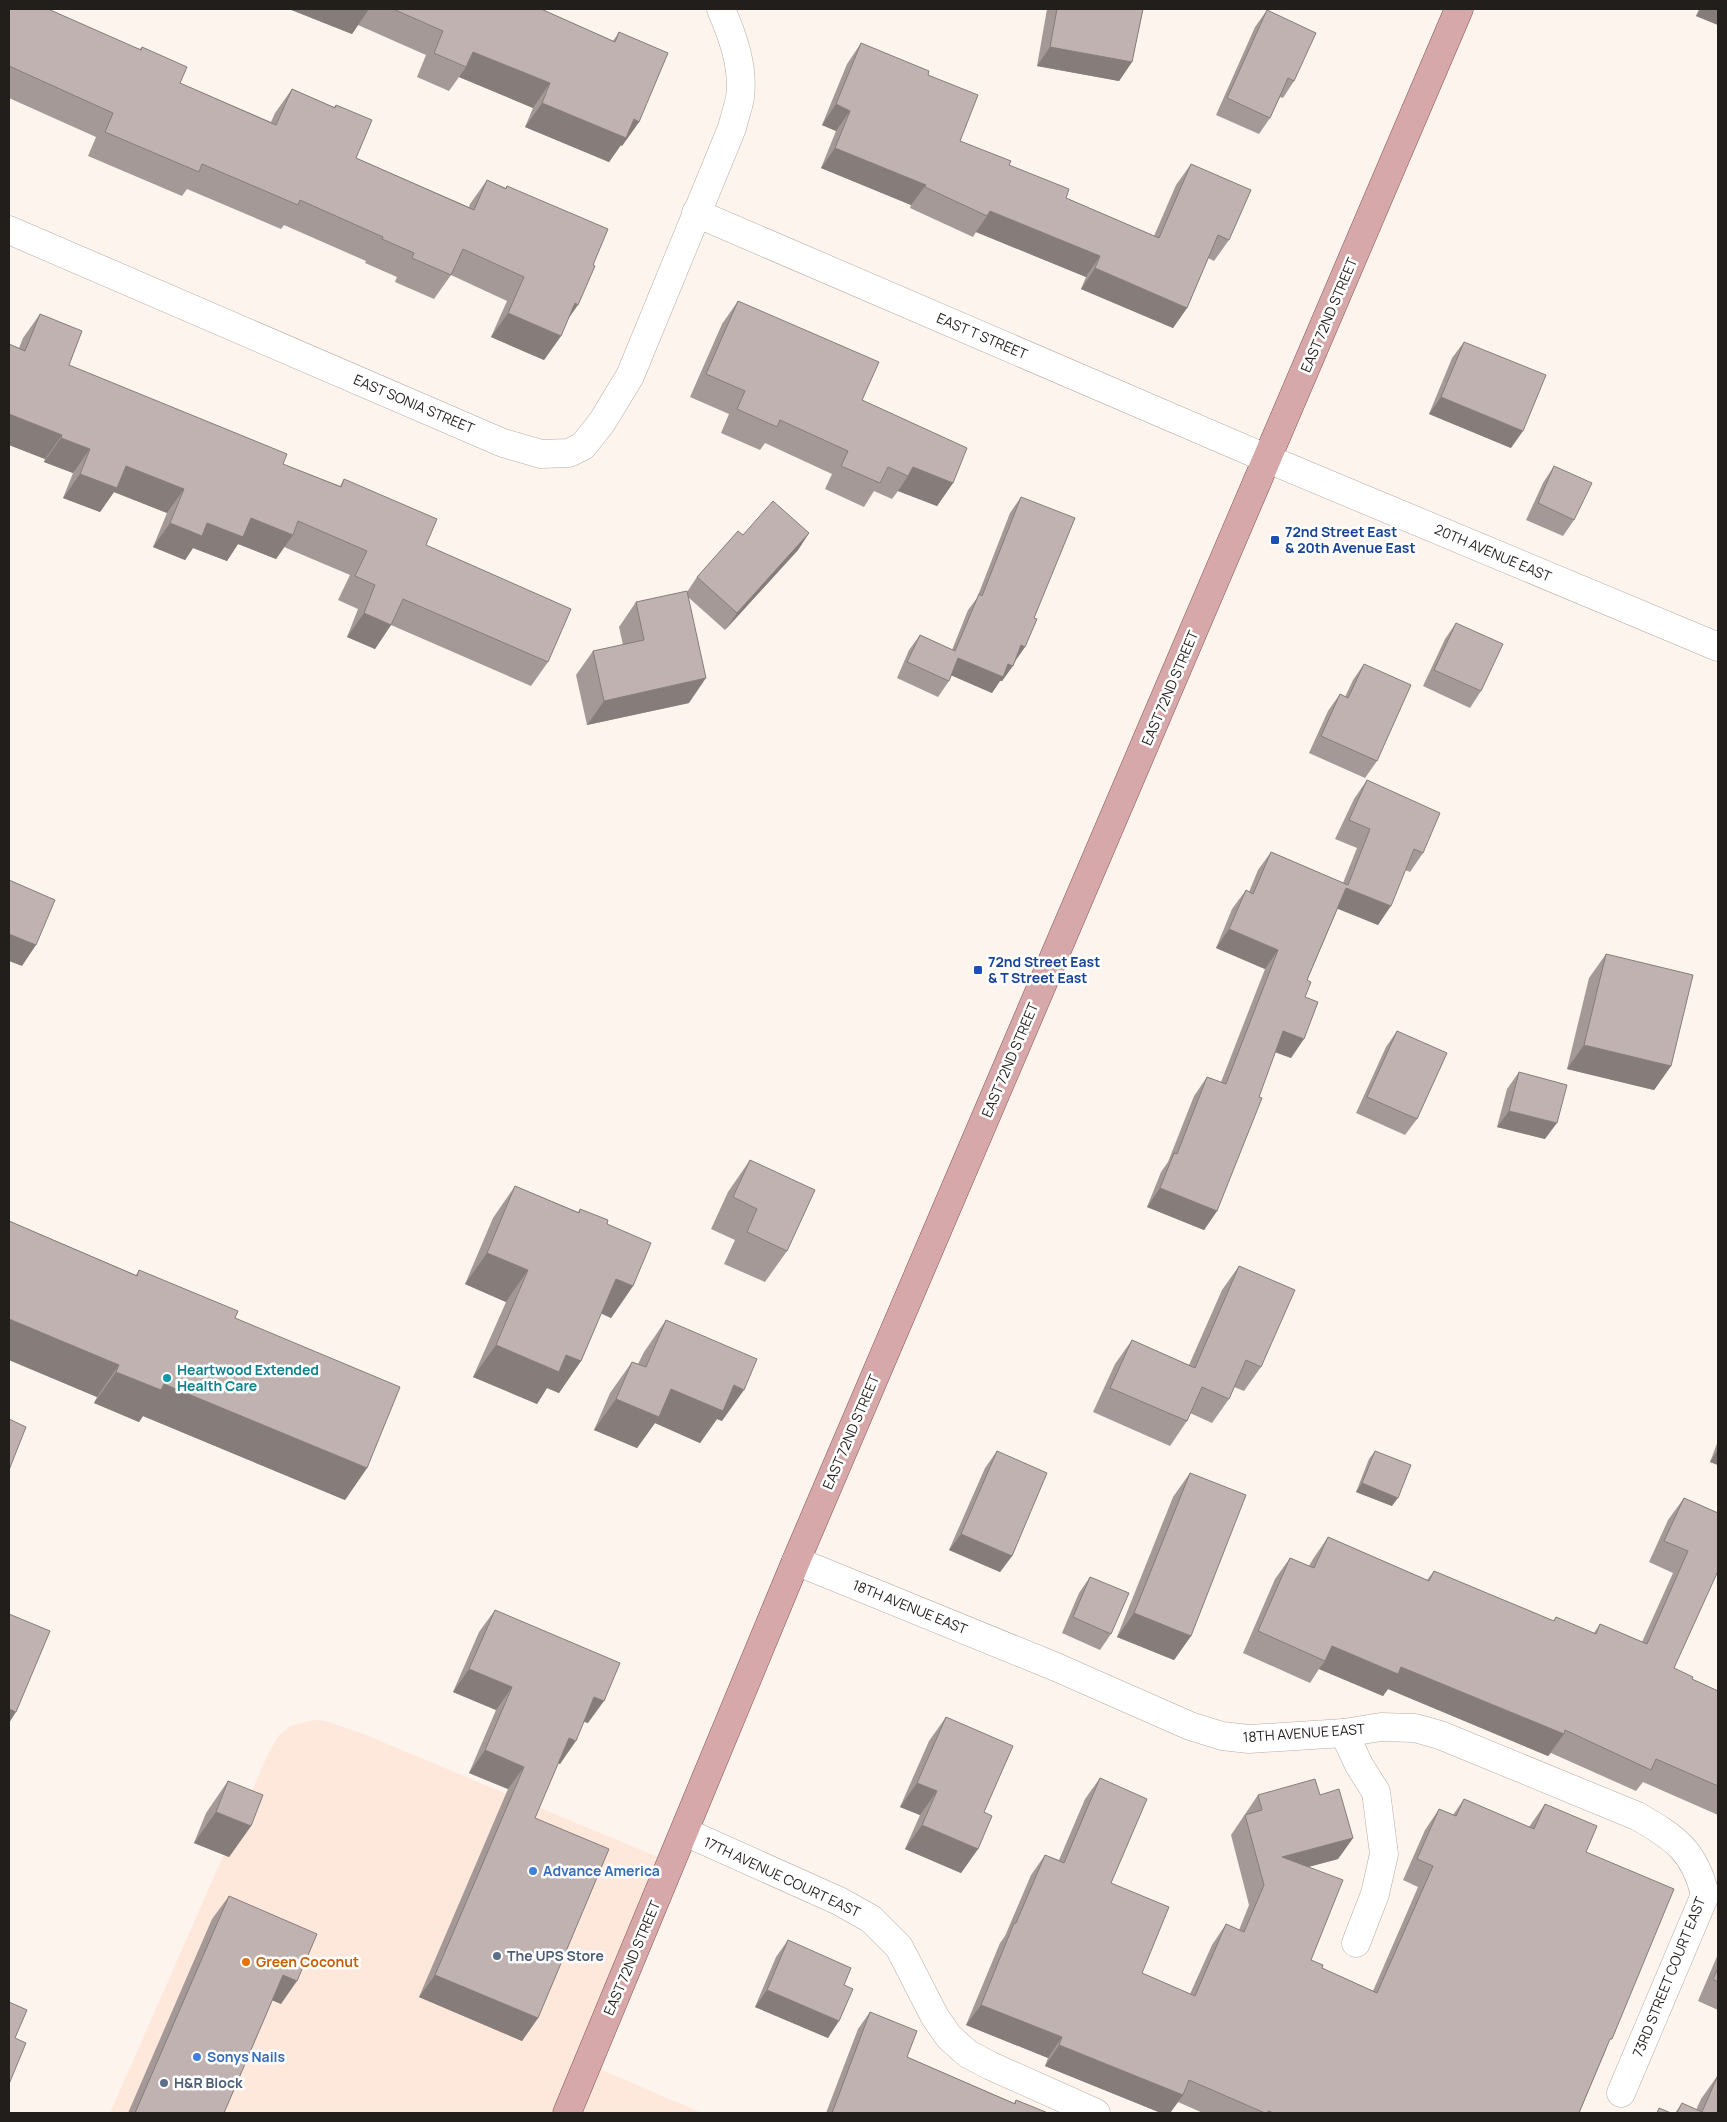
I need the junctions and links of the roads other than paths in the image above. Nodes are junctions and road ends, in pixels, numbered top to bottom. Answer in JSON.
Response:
{"nodes":[{"id":1,"x":721,"y":9,"type":"edge"},
{"id":2,"x":1459,"y":9,"type":"edge"},
{"id":3,"x":696,"y":213,"type":"junction"},
{"id":4,"x":9,"y":230,"type":"edge"},
{"id":5,"x":1268,"y":458,"type":"junction"},
{"id":6,"x":1718,"y":647,"type":"edge"},
{"id":7,"x":796,"y":1561,"type":"junction"},
{"id":8,"x":1344,"y":1733,"type":"junction"},
{"id":9,"x":685,"y":1832,"type":"junction"},
{"id":10,"x":1692,"y":1861,"type":"joint"},
{"id":11,"x":1356,"y":1943,"type":"dead end"},
{"id":12,"x":1621,"y":2093,"type":"dead end"},
{"id":13,"x":567,"y":2113,"type":"edge"},
{"id":14,"x":1096,"y":2113,"type":"edge"}],
"edges":[{"from":1,"to":3,"type":"street","name":"EAST SONIA STREET"},
{"from":2,"to":5,"type":"main road","name":"EAST 72ND STREET"},
{"from":3,"to":4,"type":"street","name":"EAST SONIA STREET"},
{"from":3,"to":5,"type":"street","name":"EAST T STREET"},
{"from":5,"to":6,"type":"street","name":"20TH AVENUE EAST"},
{"from":5,"to":7,"type":"main road","name":"EAST 72ND STREET"},
{"from":7,"to":8,"type":"street","name":"18TH AVENUE EAST"},
{"from":7,"to":9,"type":"main road","name":"EAST 72ND STREET"},
{"from":8,"to":10,"type":"street","name":"18TH AVENUE EAST"},
{"from":8,"to":11,"type":"street"},
{"from":9,"to":13,"type":"main road","name":"EAST 72ND STREET"},
{"from":9,"to":14,"type":"street","name":"17TH AVENUE COURT EAST"},
{"from":10,"to":12,"type":"street","name":"73RD STREET COURT EAST"}]}
